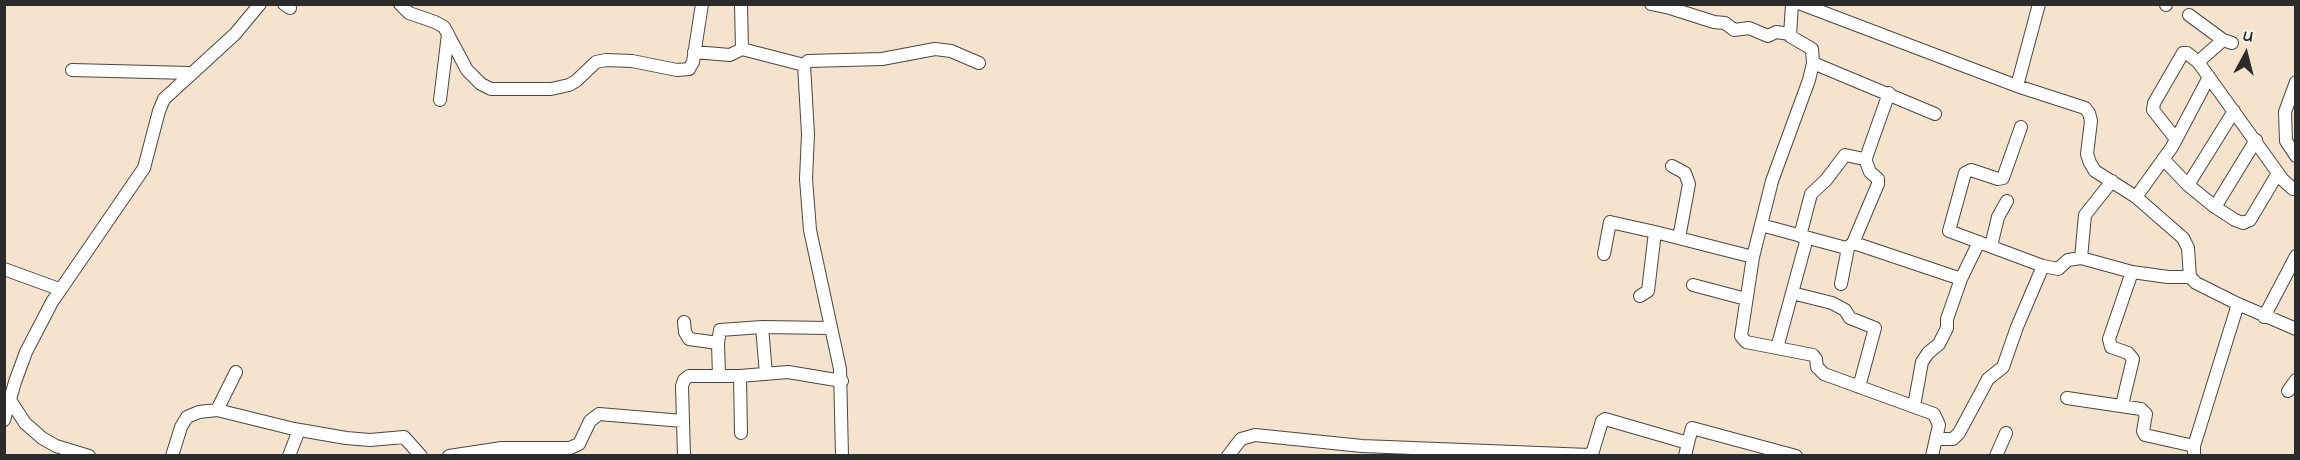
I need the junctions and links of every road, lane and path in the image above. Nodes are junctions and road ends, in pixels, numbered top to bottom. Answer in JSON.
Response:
{"nodes":[{"id":1,"x":260,"y":4,"type":"edge"},
{"id":2,"x":400,"y":4,"type":"edge"},
{"id":3,"x":702,"y":4,"type":"edge"},
{"id":4,"x":741,"y":4,"type":"edge"},
{"id":5,"x":1651,"y":4,"type":"edge"},
{"id":6,"x":1792,"y":4,"type":"edge"},
{"id":7,"x":1801,"y":4,"type":"edge"},
{"id":8,"x":2039,"y":4,"type":"edge"},
{"id":9,"x":2189,"y":15,"type":"dead end"},
{"id":10,"x":448,"y":34,"type":"junction"},
{"id":11,"x":1790,"y":34,"type":"junction"},
{"id":12,"x":742,"y":49,"type":"junction"},
{"id":13,"x":694,"y":52,"type":"junction"},
{"id":14,"x":2198,"y":62,"type":"junction"},
{"id":15,"x":979,"y":63,"type":"dead end"},
{"id":16,"x":1813,"y":63,"type":"junction"},
{"id":17,"x":804,"y":65,"type":"junction"},
{"id":18,"x":72,"y":70,"type":"dead end"},
{"id":19,"x":190,"y":74,"type":"junction"},
{"id":20,"x":2208,"y":77,"type":"junction"},
{"id":21,"x":2295,"y":82,"type":"edge"},
{"id":22,"x":2017,"y":86,"type":"junction"},
{"id":23,"x":1889,"y":93,"type":"junction"},
{"id":24,"x":440,"y":100,"type":"dead end"},
{"id":25,"x":2234,"y":111,"type":"junction"},
{"id":26,"x":1935,"y":114,"type":"dead end"},
{"id":27,"x":2021,"y":127,"type":"dead end"},
{"id":28,"x":2291,"y":127,"type":"edge"},
{"id":29,"x":2175,"y":138,"type":"junction"},
{"id":30,"x":2256,"y":140,"type":"junction"},
{"id":31,"x":2295,"y":156,"type":"edge"},
{"id":32,"x":1865,"y":159,"type":"junction"},
{"id":33,"x":2163,"y":159,"type":"junction"},
{"id":34,"x":1672,"y":166,"type":"dead end"},
{"id":35,"x":2278,"y":173,"type":"junction"},
{"id":36,"x":2112,"y":181,"type":"junction"},
{"id":37,"x":2188,"y":185,"type":"junction"},
{"id":38,"x":2294,"y":188,"type":"edge"},
{"id":39,"x":2136,"y":197,"type":"junction"},
{"id":40,"x":2007,"y":201,"type":"dead end"},
{"id":41,"x":2288,"y":202,"type":"dead end"},
{"id":42,"x":2215,"y":207,"type":"junction"},
{"id":43,"x":1761,"y":225,"type":"junction"},
{"id":44,"x":1655,"y":231,"type":"junction"},
{"id":45,"x":1804,"y":237,"type":"junction"},
{"id":46,"x":1679,"y":238,"type":"junction"},
{"id":47,"x":1985,"y":244,"type":"junction"},
{"id":48,"x":1850,"y":245,"type":"junction"},
{"id":49,"x":1604,"y":254,"type":"dead end"},
{"id":50,"x":2295,"y":256,"type":"edge"},
{"id":51,"x":1754,"y":257,"type":"junction"},
{"id":52,"x":2081,"y":258,"type":"junction"},
{"id":53,"x":2043,"y":266,"type":"junction"},
{"id":54,"x":4,"y":268,"type":"edge"},
{"id":55,"x":2132,"y":272,"type":"junction"},
{"id":56,"x":2190,"y":277,"type":"junction"},
{"id":57,"x":1961,"y":279,"type":"junction"},
{"id":58,"x":1841,"y":284,"type":"dead end"},
{"id":59,"x":1693,"y":285,"type":"dead end"},
{"id":60,"x":59,"y":289,"type":"junction"},
{"id":61,"x":1792,"y":293,"type":"junction"},
{"id":62,"x":1640,"y":296,"type":"dead end"},
{"id":63,"x":1746,"y":299,"type":"junction"},
{"id":64,"x":2238,"y":304,"type":"junction"},
{"id":65,"x":2264,"y":317,"type":"junction"},
{"id":66,"x":684,"y":322,"type":"dead end"},
{"id":67,"x":762,"y":327,"type":"junction"},
{"id":68,"x":831,"y":328,"type":"junction"},
{"id":69,"x":2295,"y":329,"type":"edge"},
{"id":70,"x":718,"y":343,"type":"junction"},
{"id":71,"x":1777,"y":348,"type":"junction"},
{"id":72,"x":236,"y":372,"type":"dead end"},
{"id":73,"x":766,"y":374,"type":"junction"},
{"id":74,"x":719,"y":376,"type":"junction"},
{"id":75,"x":740,"y":376,"type":"junction"},
{"id":76,"x":2295,"y":380,"type":"edge"},
{"id":77,"x":842,"y":381,"type":"junction"},
{"id":78,"x":1859,"y":387,"type":"junction"},
{"id":79,"x":10,"y":391,"type":"edge"},
{"id":80,"x":2288,"y":391,"type":"dead end"},
{"id":81,"x":2067,"y":398,"type":"dead end"},
{"id":82,"x":2122,"y":405,"type":"junction"},
{"id":83,"x":1914,"y":406,"type":"junction"},
{"id":84,"x":217,"y":410,"type":"junction"},
{"id":85,"x":4,"y":420,"type":"edge"},
{"id":86,"x":682,"y":421,"type":"junction"},
{"id":87,"x":299,"y":430,"type":"junction"},
{"id":88,"x":741,"y":433,"type":"dead end"},
{"id":89,"x":2006,"y":433,"type":"dead end"},
{"id":90,"x":1936,"y":439,"type":"junction"},
{"id":91,"x":1686,"y":449,"type":"edge"},
{"id":92,"x":2194,"y":451,"type":"edge"},
{"id":93,"x":1463,"y":454,"type":"edge"},
{"id":94,"x":89,"y":456,"type":"edge"},
{"id":95,"x":172,"y":456,"type":"edge"},
{"id":96,"x":289,"y":456,"type":"edge"},
{"id":97,"x":421,"y":456,"type":"edge"},
{"id":98,"x":449,"y":456,"type":"edge"},
{"id":99,"x":684,"y":456,"type":"edge"},
{"id":100,"x":842,"y":456,"type":"edge"},
{"id":101,"x":1228,"y":456,"type":"edge"},
{"id":102,"x":1796,"y":456,"type":"edge"},
{"id":103,"x":1932,"y":456,"type":"edge"},
{"id":104,"x":1996,"y":456,"type":"edge"}],
"edges":[{"from":1,"to":19,"type":"street"},
{"from":2,"to":10,"type":"street"},
{"from":3,"to":13,"type":"street"},
{"from":4,"to":12,"type":"street"},
{"from":5,"to":11,"type":"street"},
{"from":6,"to":11,"type":"street"},
{"from":7,"to":22,"type":"street"},
{"from":8,"to":22,"type":"street"},
{"from":9,"to":14,"type":"street"},
{"from":10,"to":13,"type":"street"},
{"from":10,"to":24,"type":"street"},
{"from":11,"to":16,"type":"street"},
{"from":12,"to":13,"type":"street"},
{"from":12,"to":17,"type":"street"},
{"from":14,"to":20,"type":"street"},
{"from":14,"to":29,"type":"street"},
{"from":15,"to":17,"type":"street"},
{"from":16,"to":23,"type":"street"},
{"from":16,"to":43,"type":"street"},
{"from":17,"to":68,"type":"street"},
{"from":18,"to":19,"type":"street"},
{"from":19,"to":60,"type":"street"},
{"from":20,"to":25,"type":"street"},
{"from":20,"to":29,"type":"street"},
{"from":21,"to":28,"type":"street"},
{"from":22,"to":36,"type":"street"},
{"from":23,"to":26,"type":"street"},
{"from":23,"to":32,"type":"street"},
{"from":25,"to":30,"type":"street"},
{"from":25,"to":37,"type":"street"},
{"from":27,"to":47,"type":"street"},
{"from":28,"to":31,"type":"street"},
{"from":29,"to":33,"type":"street"},
{"from":30,"to":35,"type":"street"},
{"from":30,"to":42,"type":"street"},
{"from":32,"to":45,"type":"street"},
{"from":32,"to":48,"type":"street"},
{"from":33,"to":37,"type":"street"},
{"from":33,"to":39,"type":"street"},
{"from":34,"to":46,"type":"street"},
{"from":35,"to":38,"type":"street"},
{"from":35,"to":42,"type":"street"},
{"from":36,"to":39,"type":"street"},
{"from":36,"to":52,"type":"street"},
{"from":37,"to":42,"type":"street"},
{"from":38,"to":41,"type":"street"},
{"from":39,"to":56,"type":"street"},
{"from":40,"to":47,"type":"street"},
{"from":43,"to":45,"type":"street"},
{"from":43,"to":51,"type":"street"},
{"from":44,"to":46,"type":"street"},
{"from":44,"to":49,"type":"street"},
{"from":44,"to":62,"type":"street"},
{"from":45,"to":48,"type":"street"},
{"from":45,"to":61,"type":"street"},
{"from":46,"to":51,"type":"street"},
{"from":47,"to":53,"type":"street"},
{"from":47,"to":57,"type":"street"},
{"from":48,"to":57,"type":"street"},
{"from":48,"to":58,"type":"street"},
{"from":50,"to":65,"type":"street"},
{"from":51,"to":63,"type":"street"},
{"from":52,"to":53,"type":"street"},
{"from":52,"to":55,"type":"street"},
{"from":53,"to":90,"type":"street"},
{"from":54,"to":60,"type":"street"},
{"from":55,"to":56,"type":"street"},
{"from":55,"to":82,"type":"street"},
{"from":56,"to":64,"type":"street"},
{"from":57,"to":83,"type":"street"},
{"from":59,"to":63,"type":"street"},
{"from":60,"to":79,"type":"street"},
{"from":61,"to":71,"type":"street"},
{"from":61,"to":78,"type":"street"},
{"from":63,"to":71,"type":"street"},
{"from":64,"to":65,"type":"street"},
{"from":64,"to":92,"type":"street"},
{"from":65,"to":69,"type":"street"},
{"from":66,"to":70,"type":"street"},
{"from":67,"to":68,"type":"street"},
{"from":67,"to":70,"type":"street"},
{"from":67,"to":73,"type":"street"},
{"from":68,"to":77,"type":"street"},
{"from":70,"to":74,"type":"street"},
{"from":71,"to":78,"type":"street"},
{"from":72,"to":84,"type":"street"},
{"from":73,"to":75,"type":"street"},
{"from":73,"to":77,"type":"street"},
{"from":74,"to":75,"type":"street"},
{"from":74,"to":86,"type":"street"},
{"from":75,"to":88,"type":"street"},
{"from":76,"to":80,"type":"street"},
{"from":77,"to":100,"type":"street"},
{"from":78,"to":83,"type":"street"},
{"from":79,"to":85,"type":"street"},
{"from":79,"to":94,"type":"street"},
{"from":81,"to":82,"type":"street"},
{"from":82,"to":92,"type":"street"},
{"from":83,"to":90,"type":"street"},
{"from":84,"to":87,"type":"street"},
{"from":84,"to":95,"type":"street"},
{"from":86,"to":98,"type":"street"},
{"from":86,"to":99,"type":"street"},
{"from":87,"to":96,"type":"street"},
{"from":87,"to":97,"type":"street"},
{"from":89,"to":104,"type":"street"},
{"from":90,"to":103,"type":"street"},
{"from":91,"to":93,"type":"street"},
{"from":91,"to":102,"type":"street"},
{"from":93,"to":101,"type":"street"}]}
